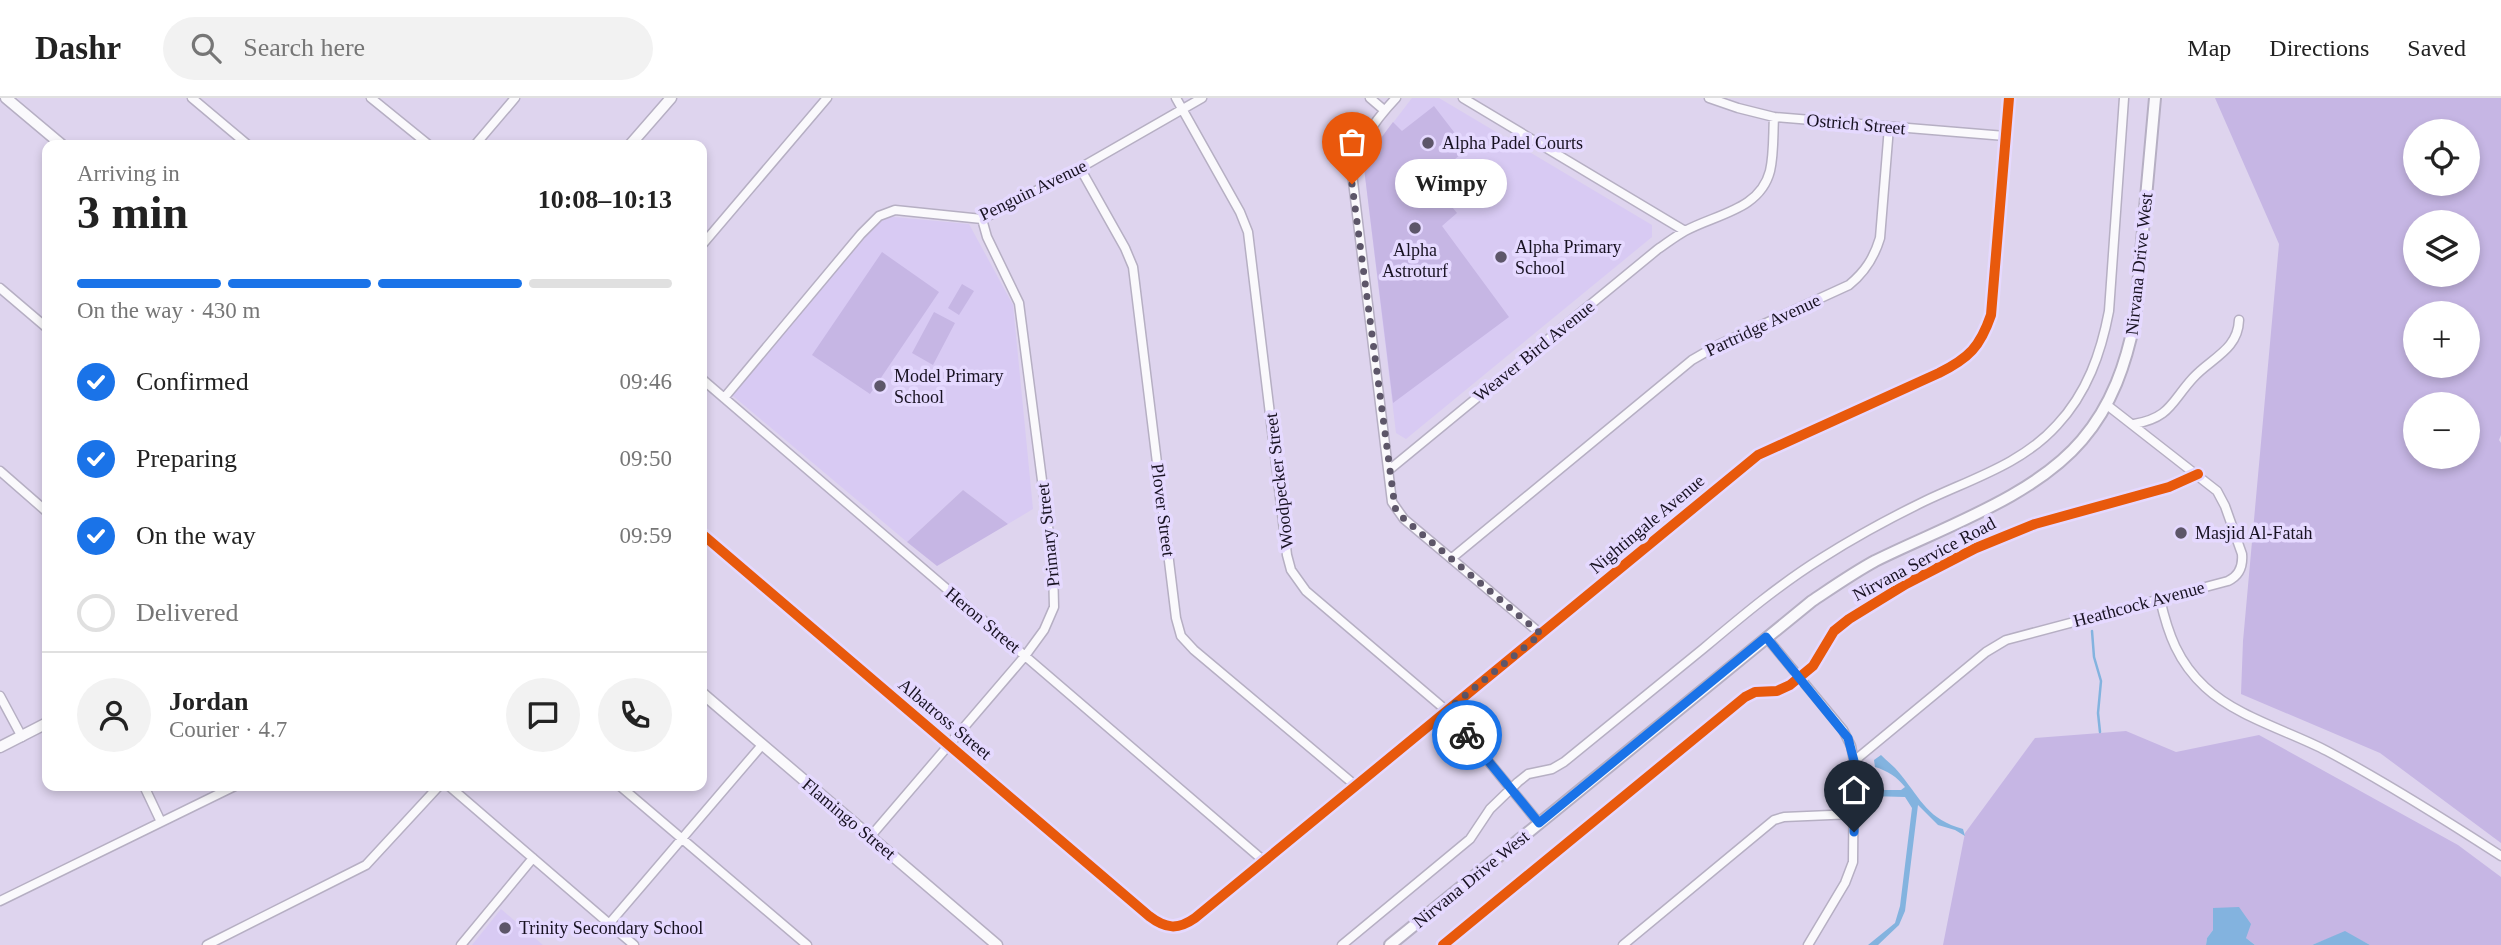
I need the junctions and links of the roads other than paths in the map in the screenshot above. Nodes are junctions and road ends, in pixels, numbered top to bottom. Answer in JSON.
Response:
{"nodes":[{"id":1,"x":6,"y":98,"type":"edge"},
{"id":2,"x":192,"y":98,"type":"edge"},
{"id":3,"x":372,"y":98,"type":"edge"},
{"id":4,"x":515,"y":98,"type":"edge"},
{"id":5,"x":671,"y":98,"type":"edge"},
{"id":6,"x":827,"y":98,"type":"edge"},
{"id":7,"x":1176,"y":98,"type":"edge"},
{"id":8,"x":1202,"y":98,"type":"edge"},
{"id":9,"x":1370,"y":98,"type":"edge"},
{"id":10,"x":1396,"y":98,"type":"edge"},
{"id":11,"x":1463,"y":98,"type":"edge"},
{"id":12,"x":1709,"y":98,"type":"edge"},
{"id":13,"x":2009,"y":98,"type":"edge"},
{"id":14,"x":2124,"y":98,"type":"edge"},
{"id":15,"x":2155,"y":98,"type":"edge"},
{"id":16,"x":1182,"y":108,"type":"junction"},
{"id":17,"x":1384,"y":110,"type":"junction"},
{"id":18,"x":1774,"y":117,"type":"junction"},
{"id":19,"x":1889,"y":127,"type":"junction"},
{"id":20,"x":2005,"y":136,"type":"junction"},
{"id":21,"x":56,"y":140,"type":"edge"},
{"id":22,"x":242,"y":140,"type":"edge"},
{"id":23,"x":423,"y":140,"type":"edge"},
{"id":24,"x":479,"y":140,"type":"edge"},
{"id":25,"x":634,"y":140,"type":"edge"},
{"id":26,"x":1080,"y":168,"type":"junction"},
{"id":27,"x":982,"y":219,"type":"junction"},
{"id":28,"x":1685,"y":231,"type":"junction"},
{"id":29,"x":707,"y":239,"type":"edge"},
{"id":30,"x":0,"y":288,"type":"edge"},
{"id":31,"x":2239,"y":320,"type":"dead end"},
{"id":32,"x":42,"y":324,"type":"edge"},
{"id":33,"x":707,"y":383,"type":"edge"},
{"id":34,"x":724,"y":398,"type":"junction"},
{"id":35,"x":2107,"y":405,"type":"junction"},
{"id":36,"x":2134,"y":424,"type":"junction"},
{"id":37,"x":1389,"y":470,"type":"junction"},
{"id":38,"x":0,"y":471,"type":"edge"},
{"id":39,"x":2198,"y":474,"type":"junction"},
{"id":40,"x":42,"y":508,"type":"edge"},
{"id":41,"x":707,"y":538,"type":"edge"},
{"id":42,"x":1452,"y":558,"type":"junction"},
{"id":43,"x":2160,"y":599,"type":"junction"},
{"id":44,"x":1541,"y":634,"type":"junction"},
{"id":45,"x":1766,"y":637,"type":"junction"},
{"id":46,"x":1026,"y":656,"type":"junction"},
{"id":47,"x":1801,"y":677,"type":"junction"},
{"id":48,"x":0,"y":696,"type":"edge"},
{"id":49,"x":707,"y":697,"type":"edge"},
{"id":50,"x":1447,"y":710,"type":"junction"},
{"id":51,"x":42,"y":726,"type":"edge"},
{"id":52,"x":22,"y":737,"type":"junction"},
{"id":53,"x":762,"y":744,"type":"junction"},
{"id":54,"x":949,"y":745,"type":"junction"},
{"id":55,"x":0,"y":747,"type":"edge"},
{"id":56,"x":1854,"y":761,"type":"junction"},
{"id":57,"x":1356,"y":786,"type":"junction"},
{"id":58,"x":1510,"y":789,"type":"junction"},
{"id":59,"x":146,"y":791,"type":"edge"},
{"id":60,"x":225,"y":791,"type":"edge"},
{"id":61,"x":434,"y":791,"type":"edge"},
{"id":62,"x":455,"y":791,"type":"edge"},
{"id":63,"x":626,"y":791,"type":"edge"},
{"id":64,"x":1854,"y":814,"type":"junction"},
{"id":65,"x":161,"y":822,"type":"junction"},
{"id":66,"x":1539,"y":823,"type":"junction"},
{"id":67,"x":870,"y":837,"type":"junction"},
{"id":68,"x":682,"y":838,"type":"junction"},
{"id":69,"x":2501,"y":856,"type":"edge"},
{"id":70,"x":533,"y":858,"type":"junction"},
{"id":71,"x":1264,"y":861,"type":"junction"},
{"id":72,"x":0,"y":901,"type":"edge"},
{"id":73,"x":609,"y":923,"type":"junction"},
{"id":74,"x":1169,"y":928,"type":"joint"},
{"id":75,"x":207,"y":945,"type":"edge"},
{"id":76,"x":461,"y":945,"type":"edge"},
{"id":77,"x":635,"y":945,"type":"edge"},
{"id":78,"x":807,"y":945,"type":"edge"},
{"id":79,"x":997,"y":945,"type":"edge"},
{"id":80,"x":1342,"y":945,"type":"edge"},
{"id":81,"x":1390,"y":945,"type":"edge"},
{"id":82,"x":1443,"y":945,"type":"edge"},
{"id":83,"x":1623,"y":945,"type":"edge"},
{"id":84,"x":1808,"y":945,"type":"edge"}],
"edges":[{"from":1,"to":21,"type":"street"},
{"from":2,"to":22,"type":"street"},
{"from":3,"to":23,"type":"street"},
{"from":4,"to":24,"type":"street"},
{"from":5,"to":25,"type":"street"},
{"from":6,"to":29,"type":"street"},
{"from":7,"to":16,"type":"street","name":"Woodpecker Street"},
{"from":8,"to":16,"type":"street","name":"Penguin Avenue"},
{"from":9,"to":17,"type":"street"},
{"from":10,"to":17,"type":"street"},
{"from":11,"to":28,"type":"street"},
{"from":12,"to":18,"type":"street","name":"Ostrich Street"},
{"from":13,"to":20,"type":"street","name":"Nightingale Avenue"},
{"from":14,"to":58,"type":"street"},
{"from":15,"to":35,"type":"main road","name":"Nirvana Drive West"},
{"from":16,"to":26,"type":"street","name":"Penguin Avenue"},
{"from":16,"to":50,"type":"street","name":"Woodpecker Street"},
{"from":17,"to":37,"type":"street"},
{"from":18,"to":19,"type":"street","name":"Ostrich Street"},
{"from":18,"to":28,"type":"street","name":"Weaver Bird Avenue"},
{"from":19,"to":20,"type":"street","name":"Ostrich Street"},
{"from":19,"to":42,"type":"street","name":"Partridge Avenue"},
{"from":20,"to":44,"type":"street","name":"Nightingale Avenue"},
{"from":26,"to":27,"type":"street","name":"Penguin Avenue"},
{"from":26,"to":57,"type":"street","name":"Plover Street"},
{"from":27,"to":34,"type":"street","name":"Penguin Avenue"},
{"from":27,"to":46,"type":"street","name":"Primary Street"},
{"from":28,"to":37,"type":"street","name":"Weaver Bird Avenue"},
{"from":30,"to":32,"type":"street"},
{"from":31,"to":36,"type":"street"},
{"from":33,"to":34,"type":"street","name":"Heron Street"},
{"from":34,"to":46,"type":"street","name":"Heron Street"},
{"from":35,"to":36,"type":"street","name":"Heathcock Avenue"},
{"from":35,"to":45,"type":"main road","name":"Nirvana Drive West"},
{"from":36,"to":39,"type":"street","name":"Heathcock Avenue"},
{"from":37,"to":42,"type":"street"},
{"from":38,"to":40,"type":"street"},
{"from":39,"to":43,"type":"street","name":"Heathcock Avenue"},
{"from":39,"to":47,"type":"street","name":"Nirvana Service Road"},
{"from":41,"to":54,"type":"street","name":"Albatross Street"},
{"from":42,"to":44,"type":"street"},
{"from":43,"to":56,"type":"street","name":"Heathcock Avenue"},
{"from":43,"to":69,"type":"street"},
{"from":44,"to":50,"type":"street","name":"Nightingale Avenue"},
{"from":45,"to":47,"type":"street"},
{"from":45,"to":66,"type":"main road","name":"Nirvana Drive West"},
{"from":46,"to":54,"type":"street","name":"Primary Street"},
{"from":46,"to":71,"type":"street","name":"Heron Street"},
{"from":47,"to":56,"type":"street"},
{"from":47,"to":82,"type":"street","name":"Nirvana Service Road"},
{"from":48,"to":52,"type":"street"},
{"from":49,"to":53,"type":"street","name":"Flamingo Street"},
{"from":50,"to":57,"type":"street","name":"Nightingale Avenue"},
{"from":50,"to":58,"type":"street","name":"Woodpecker Street"},
{"from":51,"to":52,"type":"street"},
{"from":52,"to":55,"type":"street"},
{"from":53,"to":67,"type":"street","name":"Flamingo Street"},
{"from":53,"to":68,"type":"street"},
{"from":54,"to":67,"type":"street","name":"Primary Street"},
{"from":54,"to":74,"type":"street","name":"Albatross Street"},
{"from":56,"to":64,"type":"street"},
{"from":57,"to":71,"type":"street","name":"Nightingale Avenue"},
{"from":58,"to":66,"type":"street","name":"Woodpecker Street"},
{"from":58,"to":80,"type":"street"},
{"from":59,"to":65,"type":"street"},
{"from":60,"to":65,"type":"street"},
{"from":61,"to":75,"type":"street"},
{"from":62,"to":70,"type":"street"},
{"from":63,"to":68,"type":"street"},
{"from":64,"to":83,"type":"street"},
{"from":64,"to":84,"type":"street"},
{"from":65,"to":72,"type":"street"},
{"from":66,"to":81,"type":"main road","name":"Nirvana Drive West"},
{"from":67,"to":79,"type":"street","name":"Flamingo Street"},
{"from":68,"to":73,"type":"street"},
{"from":68,"to":78,"type":"street"},
{"from":70,"to":73,"type":"street"},
{"from":70,"to":76,"type":"street"},
{"from":71,"to":74,"type":"street","name":"Nightingale Avenue"},
{"from":73,"to":77,"type":"street"}]}
